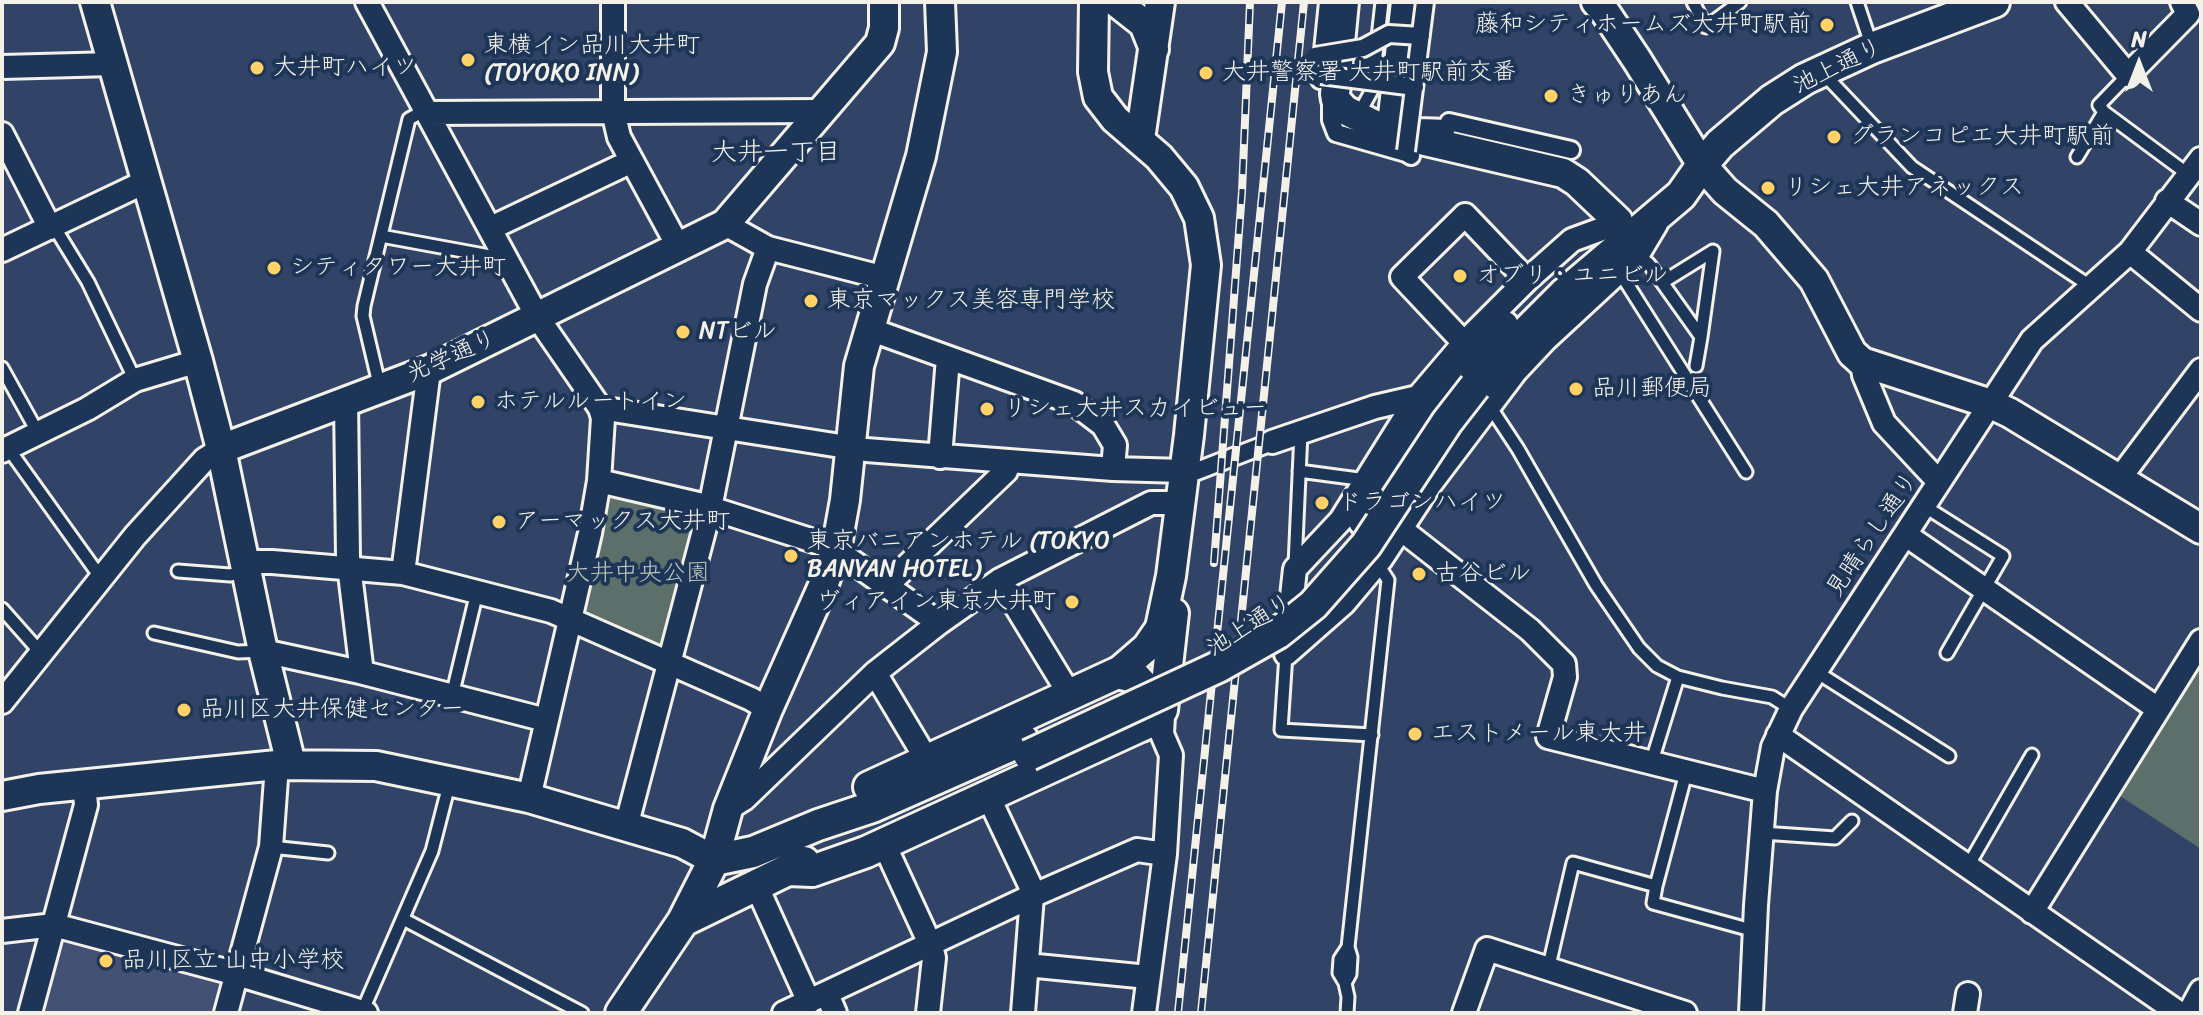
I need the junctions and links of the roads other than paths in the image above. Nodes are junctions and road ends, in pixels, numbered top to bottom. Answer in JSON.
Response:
{"nodes":[{"id":1,"x":95,"y":2,"type":"edge"},
{"id":2,"x":108,"y":2,"type":"edge"},
{"id":3,"x":367,"y":2,"type":"edge"},
{"id":4,"x":613,"y":2,"type":"edge"},
{"id":5,"x":884,"y":2,"type":"edge"},
{"id":6,"x":940,"y":2,"type":"edge"},
{"id":7,"x":1094,"y":2,"type":"edge"},
{"id":8,"x":1116,"y":2,"type":"edge"},
{"id":9,"x":1160,"y":2,"type":"edge"},
{"id":10,"x":1328,"y":2,"type":"edge"},
{"id":11,"x":1344,"y":2,"type":"edge"},
{"id":12,"x":1382,"y":2,"type":"edge"},
{"id":13,"x":1406,"y":2,"type":"edge"},
{"id":14,"x":1425,"y":2,"type":"edge"},
{"id":15,"x":1596,"y":2,"type":"edge"},
{"id":16,"x":1693,"y":2,"type":"edge"},
{"id":17,"x":1740,"y":2,"type":"edge"},
{"id":18,"x":1857,"y":2,"type":"edge"},
{"id":19,"x":1994,"y":2,"type":"edge"},
{"id":20,"x":2067,"y":2,"type":"edge"},
{"id":21,"x":2182,"y":2,"type":"edge"},
{"id":22,"x":1421,"y":36,"type":"junction"},
{"id":23,"x":1363,"y":48,"type":"junction"},
{"id":24,"x":1872,"y":48,"type":"junction"},
{"id":25,"x":1154,"y":50,"type":"junction"},
{"id":26,"x":1319,"y":56,"type":"junction"},
{"id":27,"x":113,"y":64,"type":"junction"},
{"id":28,"x":2,"y":67,"type":"edge"},
{"id":29,"x":1822,"y":71,"type":"junction"},
{"id":30,"x":2128,"y":75,"type":"junction"},
{"id":31,"x":1324,"y":77,"type":"junction"},
{"id":32,"x":1362,"y":80,"type":"junction"},
{"id":33,"x":1415,"y":87,"type":"junction"},
{"id":34,"x":1147,"y":96,"type":"junction"},
{"id":35,"x":1098,"y":97,"type":"junction"},
{"id":36,"x":613,"y":111,"type":"junction"},
{"id":37,"x":823,"y":111,"type":"junction"},
{"id":38,"x":2104,"y":112,"type":"junction"},
{"id":39,"x":427,"y":113,"type":"junction"},
{"id":40,"x":1357,"y":118,"type":"junction"},
{"id":41,"x":2,"y":134,"type":"edge"},
{"id":42,"x":1407,"y":134,"type":"junction"},
{"id":43,"x":1140,"y":139,"type":"junction"},
{"id":44,"x":1571,"y":150,"type":"dead end"},
{"id":45,"x":2077,"y":157,"type":"dead end"},
{"id":46,"x":632,"y":161,"type":"junction"},
{"id":47,"x":1702,"y":165,"type":"junction"},
{"id":48,"x":2195,"y":167,"type":"edge"},
{"id":49,"x":147,"y":181,"type":"junction"},
{"id":50,"x":2167,"y":201,"type":"junction"},
{"id":51,"x":1666,"y":208,"type":"junction"},
{"id":52,"x":1616,"y":223,"type":"junction"},
{"id":53,"x":725,"y":224,"type":"junction"},
{"id":54,"x":2201,"y":224,"type":"edge"},
{"id":55,"x":50,"y":228,"type":"junction"},
{"id":56,"x":491,"y":228,"type":"junction"},
{"id":57,"x":381,"y":236,"type":"junction"},
{"id":58,"x":679,"y":248,"type":"junction"},
{"id":59,"x":768,"y":248,"type":"junction"},
{"id":60,"x":2,"y":250,"type":"edge"},
{"id":61,"x":2130,"y":252,"type":"junction"},
{"id":62,"x":1638,"y":254,"type":"junction"},
{"id":63,"x":506,"y":259,"type":"junction"},
{"id":64,"x":1619,"y":271,"type":"junction"},
{"id":65,"x":885,"y":278,"type":"junction"},
{"id":66,"x":1527,"y":280,"type":"junction"},
{"id":67,"x":1663,"y":282,"type":"junction"},
{"id":68,"x":2090,"y":288,"type":"junction"},
{"id":69,"x":2201,"y":310,"type":"edge"},
{"id":70,"x":538,"y":318,"type":"junction"},
{"id":71,"x":869,"y":329,"type":"junction"},
{"id":72,"x":1701,"y":337,"type":"junction"},
{"id":73,"x":1464,"y":343,"type":"junction"},
{"id":74,"x":948,"y":358,"type":"junction"},
{"id":75,"x":198,"y":361,"type":"junction"},
{"id":76,"x":1862,"y":362,"type":"junction"},
{"id":77,"x":1696,"y":366,"type":"dead end"},
{"id":78,"x":2,"y":368,"type":"edge"},
{"id":79,"x":429,"y":370,"type":"junction"},
{"id":80,"x":2201,"y":370,"type":"edge"},
{"id":81,"x":135,"y":380,"type":"junction"},
{"id":82,"x":380,"y":388,"type":"junction"},
{"id":83,"x":1475,"y":388,"type":"junction"},
{"id":84,"x":1418,"y":397,"type":"junction"},
{"id":85,"x":346,"y":400,"type":"junction"},
{"id":86,"x":1991,"y":404,"type":"junction"},
{"id":87,"x":600,"y":408,"type":"junction"},
{"id":88,"x":726,"y":427,"type":"junction"},
{"id":89,"x":1301,"y":432,"type":"junction"},
{"id":90,"x":38,"y":433,"type":"junction"},
{"id":91,"x":1272,"y":442,"type":"joint"},
{"id":92,"x":850,"y":448,"type":"junction"},
{"id":93,"x":221,"y":449,"type":"junction"},
{"id":94,"x":5,"y":450,"type":"edge"},
{"id":95,"x":940,"y":457,"type":"junction"},
{"id":96,"x":1009,"y":462,"type":"junction"},
{"id":97,"x":1113,"y":469,"type":"junction"},
{"id":98,"x":1190,"y":471,"type":"junction"},
{"id":99,"x":1299,"y":471,"type":"junction"},
{"id":100,"x":1746,"y":472,"type":"dead end"},
{"id":101,"x":2119,"y":479,"type":"junction"},
{"id":102,"x":1366,"y":480,"type":"junction"},
{"id":103,"x":599,"y":481,"type":"junction"},
{"id":104,"x":1939,"y":482,"type":"junction"},
{"id":105,"x":1924,"y":506,"type":"junction"},
{"id":106,"x":710,"y":508,"type":"junction"},
{"id":107,"x":1178,"y":510,"type":"junction"},
{"id":108,"x":1341,"y":520,"type":"junction"},
{"id":109,"x":2201,"y":529,"type":"edge"},
{"id":110,"x":1402,"y":530,"type":"junction"},
{"id":111,"x":1906,"y":535,"type":"junction"},
{"id":112,"x":836,"y":550,"type":"junction"},
{"id":113,"x":1376,"y":563,"type":"junction"},
{"id":114,"x":244,"y":567,"type":"junction"},
{"id":115,"x":1295,"y":569,"type":"junction"},
{"id":116,"x":350,"y":570,"type":"junction"},
{"id":117,"x":178,"y":571,"type":"dead end"},
{"id":118,"x":403,"y":573,"type":"junction"},
{"id":119,"x":1171,"y":576,"type":"junction"},
{"id":120,"x":101,"y":578,"type":"junction"},
{"id":121,"x":1000,"y":580,"type":"junction"},
{"id":122,"x":886,"y":586,"type":"junction"},
{"id":123,"x":1985,"y":589,"type":"junction"},
{"id":124,"x":477,"y":592,"type":"junction"},
{"id":125,"x":2,"y":609,"type":"edge"},
{"id":126,"x":571,"y":619,"type":"junction"},
{"id":127,"x":939,"y":623,"type":"junction"},
{"id":128,"x":154,"y":633,"type":"dead end"},
{"id":129,"x":2201,"y":641,"type":"edge"},
{"id":130,"x":263,"y":651,"type":"junction"},
{"id":131,"x":41,"y":653,"type":"junction"},
{"id":132,"x":1947,"y":653,"type":"dead end"},
{"id":133,"x":1286,"y":654,"type":"junction"},
{"id":134,"x":668,"y":663,"type":"junction"},
{"id":135,"x":1815,"y":671,"type":"junction"},
{"id":136,"x":360,"y":672,"type":"junction"},
{"id":137,"x":875,"y":673,"type":"junction"},
{"id":138,"x":1117,"y":673,"type":"junction"},
{"id":139,"x":1678,"y":677,"type":"junction"},
{"id":140,"x":1070,"y":695,"type":"junction"},
{"id":141,"x":452,"y":696,"type":"junction"},
{"id":142,"x":2,"y":702,"type":"edge"},
{"id":143,"x":768,"y":709,"type":"junction"},
{"id":144,"x":1791,"y":709,"type":"junction"},
{"id":145,"x":2158,"y":709,"type":"junction"},
{"id":146,"x":546,"y":720,"type":"junction"},
{"id":147,"x":1152,"y":721,"type":"junction"},
{"id":148,"x":1372,"y":735,"type":"junction"},
{"id":149,"x":1778,"y":735,"type":"junction"},
{"id":150,"x":2032,"y":755,"type":"dead end"},
{"id":151,"x":1949,"y":756,"type":"dead end"},
{"id":152,"x":927,"y":760,"type":"junction"},
{"id":153,"x":284,"y":764,"type":"junction"},
{"id":154,"x":1651,"y":764,"type":"junction"},
{"id":155,"x":1686,"y":773,"type":"junction"},
{"id":156,"x":450,"y":780,"type":"junction"},
{"id":157,"x":84,"y":784,"type":"junction"},
{"id":158,"x":1765,"y":791,"type":"junction"},
{"id":159,"x":2,"y":796,"type":"edge"},
{"id":160,"x":988,"y":796,"type":"junction"},
{"id":161,"x":529,"y":798,"type":"junction"},
{"id":162,"x":728,"y":809,"type":"junction"},
{"id":163,"x":1852,"y":821,"type":"dead end"},
{"id":164,"x":626,"y":827,"type":"junction"},
{"id":165,"x":1762,"y":833,"type":"junction"},
{"id":166,"x":884,"y":844,"type":"junction"},
{"id":167,"x":271,"y":847,"type":"junction"},
{"id":168,"x":328,"y":853,"type":"dead end"},
{"id":169,"x":1165,"y":854,"type":"junction"},
{"id":170,"x":783,"y":856,"type":"junction"},
{"id":171,"x":714,"y":860,"type":"junction"},
{"id":172,"x":1968,"y":866,"type":"junction"},
{"id":173,"x":1656,"y":886,"type":"junction"},
{"id":174,"x":757,"y":887,"type":"junction"},
{"id":175,"x":1032,"y":896,"type":"junction"},
{"id":176,"x":2032,"y":912,"type":"junction"},
{"id":177,"x":695,"y":915,"type":"junction"},
{"id":178,"x":403,"y":919,"type":"junction"},
{"id":179,"x":54,"y":925,"type":"junction"},
{"id":180,"x":2,"y":931,"type":"edge"},
{"id":181,"x":1755,"y":931,"type":"junction"},
{"id":182,"x":931,"y":946,"type":"junction"},
{"id":183,"x":1027,"y":965,"type":"junction"},
{"id":184,"x":1548,"y":970,"type":"junction"},
{"id":185,"x":237,"y":974,"type":"junction"},
{"id":186,"x":1148,"y":977,"type":"junction"},
{"id":187,"x":2201,"y":991,"type":"edge"},
{"id":188,"x":823,"y":1003,"type":"edge"},
{"id":189,"x":364,"y":1012,"type":"edge"},
{"id":190,"x":30,"y":1013,"type":"edge"},
{"id":191,"x":226,"y":1013,"type":"edge"},
{"id":192,"x":582,"y":1013,"type":"edge"},
{"id":193,"x":621,"y":1013,"type":"edge"},
{"id":194,"x":784,"y":1013,"type":"edge"},
{"id":195,"x":928,"y":1013,"type":"edge"},
{"id":196,"x":1023,"y":1013,"type":"edge"},
{"id":197,"x":1144,"y":1013,"type":"edge"},
{"id":198,"x":1347,"y":1013,"type":"edge"},
{"id":199,"x":1464,"y":1013,"type":"edge"},
{"id":200,"x":1685,"y":1013,"type":"edge"},
{"id":201,"x":1751,"y":1013,"type":"edge"},
{"id":202,"x":2179,"y":1013,"type":"edge"},
{"id":203,"x":2189,"y":1013,"type":"edge"}],
"edges":[{"from":1,"to":2,"type":"street"},
{"from":1,"to":27,"type":"street"},
{"from":3,"to":39,"type":"street"},
{"from":4,"to":36,"type":"street"},
{"from":5,"to":37,"type":"street","name":"光学通り"},
{"from":6,"to":65,"type":"street"},
{"from":7,"to":35,"type":"street"},
{"from":8,"to":25,"type":"street"},
{"from":9,"to":25,"type":"street"},
{"from":10,"to":26,"type":"street"},
{"from":11,"to":40,"type":"street"},
{"from":12,"to":40,"type":"lane"},
{"from":13,"to":42,"type":"street"},
{"from":14,"to":22,"type":"street","bridge":true},
{"from":15,"to":47,"type":"street"},
{"from":16,"to":17,"type":"lane"},
{"from":18,"to":24,"type":"lane"},
{"from":19,"to":24,"type":"main road","name":"池上通り"},
{"from":20,"to":30,"type":"street"},
{"from":21,"to":30,"type":"street"},
{"from":22,"to":23,"type":"street","bridge":true},
{"from":22,"to":33,"type":"street","bridge":true},
{"from":23,"to":26,"type":"street","bridge":true},
{"from":23,"to":32,"type":"street"},
{"from":24,"to":29,"type":"main road","name":"池上通り"},
{"from":25,"to":34,"type":"street"},
{"from":26,"to":31,"type":"street","bridge":true},
{"from":27,"to":28,"type":"street"},
{"from":27,"to":49,"type":"street"},
{"from":29,"to":47,"type":"main road","name":"池上通り"},
{"from":29,"to":68,"type":"lane"},
{"from":30,"to":38,"type":"lane"},
{"from":31,"to":32,"type":"street","bridge":true},
{"from":31,"to":42,"type":"street"},
{"from":32,"to":33,"type":"street","bridge":true},
{"from":33,"to":42,"type":"street","bridge":true},
{"from":34,"to":35,"type":"street"},
{"from":34,"to":43,"type":"street"},
{"from":35,"to":43,"type":"street"},
{"from":36,"to":37,"type":"street"},
{"from":36,"to":39,"type":"street"},
{"from":36,"to":46,"type":"street"},
{"from":37,"to":53,"type":"street","name":"光学通り"},
{"from":38,"to":45,"type":"lane"},
{"from":38,"to":48,"type":"lane"},
{"from":39,"to":56,"type":"street"},
{"from":39,"to":57,"type":"lane"},
{"from":40,"to":42,"type":"street"},
{"from":41,"to":55,"type":"street"},
{"from":42,"to":44,"type":"street"},
{"from":42,"to":52,"type":"street"},
{"from":43,"to":98,"type":"street"},
{"from":46,"to":56,"type":"street"},
{"from":46,"to":58,"type":"street"},
{"from":47,"to":51,"type":"main road","name":"池上通り"},
{"from":47,"to":52,"type":"main road","name":"池上通り"},
{"from":47,"to":76,"type":"street"},
{"from":48,"to":50,"type":"street","name":"見晴らし通り"},
{"from":49,"to":55,"type":"street"},
{"from":49,"to":75,"type":"street"},
{"from":50,"to":54,"type":"street"},
{"from":50,"to":61,"type":"street","name":"見晴らし通り"},
{"from":51,"to":62,"type":"street"},
{"from":51,"to":83,"type":"main road","name":"池上通り"},
{"from":52,"to":66,"type":"street"},
{"from":52,"to":83,"type":"main road","name":"池上通り"},
{"from":53,"to":58,"type":"street","name":"光学通り"},
{"from":53,"to":59,"type":"street"},
{"from":55,"to":60,"type":"street"},
{"from":55,"to":81,"type":"lane"},
{"from":56,"to":63,"type":"street"},
{"from":57,"to":63,"type":"lane"},
{"from":57,"to":82,"type":"lane"},
{"from":58,"to":70,"type":"street","name":"光学通り"},
{"from":59,"to":65,"type":"street"},
{"from":59,"to":88,"type":"street"},
{"from":61,"to":68,"type":"street","name":"見晴らし通り"},
{"from":61,"to":69,"type":"street"},
{"from":62,"to":64,"type":"street"},
{"from":62,"to":67,"type":"lane"},
{"from":63,"to":70,"type":"street"},
{"from":64,"to":83,"type":"street"},
{"from":64,"to":100,"type":"lane"},
{"from":65,"to":71,"type":"street"},
{"from":66,"to":73,"type":"street"},
{"from":66,"to":73,"type":"street"},
{"from":67,"to":72,"type":"lane"},
{"from":67,"to":72,"type":"lane"},
{"from":68,"to":86,"type":"street","name":"見晴らし通り"},
{"from":70,"to":79,"type":"street","name":"光学通り"},
{"from":70,"to":87,"type":"street"},
{"from":71,"to":74,"type":"street"},
{"from":71,"to":92,"type":"street"},
{"from":72,"to":77,"type":"lane"},
{"from":73,"to":84,"type":"street"},
{"from":74,"to":95,"type":"street"},
{"from":74,"to":97,"type":"street"},
{"from":75,"to":81,"type":"street"},
{"from":75,"to":93,"type":"street"},
{"from":76,"to":86,"type":"street"},
{"from":76,"to":104,"type":"street"},
{"from":78,"to":90,"type":"lane"},
{"from":79,"to":82,"type":"street","name":"光学通り"},
{"from":79,"to":118,"type":"street"},
{"from":80,"to":101,"type":"street"},
{"from":81,"to":90,"type":"street"},
{"from":82,"to":85,"type":"street","name":"光学通り"},
{"from":83,"to":110,"type":"street"},
{"from":83,"to":139,"type":"lane"},
{"from":83,"to":170,"type":"main road","name":"池上通り"},
{"from":84,"to":89,"type":"street"},
{"from":84,"to":102,"type":"street"},
{"from":85,"to":93,"type":"street","name":"光学通り"},
{"from":85,"to":116,"type":"street"},
{"from":86,"to":101,"type":"street"},
{"from":86,"to":104,"type":"street","name":"見晴らし通り"},
{"from":87,"to":88,"type":"street"},
{"from":87,"to":103,"type":"street"},
{"from":88,"to":92,"type":"street"},
{"from":88,"to":106,"type":"street"},
{"from":89,"to":91,"type":"street"},
{"from":89,"to":99,"type":"lane"},
{"from":90,"to":94,"type":"street"},
{"from":91,"to":98,"type":"street"},
{"from":92,"to":95,"type":"street"},
{"from":92,"to":112,"type":"street"},
{"from":93,"to":114,"type":"street"},
{"from":93,"to":120,"type":"street","name":"光学通り"},
{"from":94,"to":120,"type":"lane"},
{"from":95,"to":96,"type":"street"},
{"from":96,"to":97,"type":"street"},
{"from":96,"to":122,"type":"street"},
{"from":97,"to":98,"type":"street"},
{"from":98,"to":107,"type":"street"},
{"from":99,"to":102,"type":"lane"},
{"from":99,"to":115,"type":"lane"},
{"from":101,"to":109,"type":"street"},
{"from":102,"to":108,"type":"street"},
{"from":103,"to":106,"type":"street"},
{"from":103,"to":126,"type":"street"},
{"from":104,"to":105,"type":"street","name":"見晴らし通り"},
{"from":105,"to":111,"type":"street","name":"見晴らし通り"},
{"from":105,"to":123,"type":"lane"},
{"from":106,"to":112,"type":"street"},
{"from":106,"to":134,"type":"street"},
{"from":107,"to":119,"type":"street"},
{"from":107,"to":121,"type":"street"},
{"from":108,"to":113,"type":"street"},
{"from":108,"to":115,"type":"street"},
{"from":110,"to":113,"type":"street"},
{"from":110,"to":154,"type":"street"},
{"from":111,"to":123,"type":"street"},
{"from":111,"to":135,"type":"street","name":"見晴らし通り"},
{"from":112,"to":122,"type":"street"},
{"from":112,"to":143,"type":"street"},
{"from":113,"to":133,"type":"street"},
{"from":113,"to":148,"type":"lane"},
{"from":114,"to":116,"type":"street"},
{"from":114,"to":117,"type":"lane"},
{"from":114,"to":130,"type":"street"},
{"from":115,"to":133,"type":"street"},
{"from":116,"to":118,"type":"street"},
{"from":116,"to":136,"type":"street"},
{"from":118,"to":124,"type":"street"},
{"from":119,"to":138,"type":"street"},
{"from":119,"to":147,"type":"street"},
{"from":120,"to":131,"type":"street","name":"光学通り"},
{"from":121,"to":127,"type":"street"},
{"from":121,"to":140,"type":"street"},
{"from":122,"to":127,"type":"street"},
{"from":123,"to":132,"type":"lane"},
{"from":123,"to":145,"type":"street"},
{"from":124,"to":126,"type":"street"},
{"from":124,"to":141,"type":"lane"},
{"from":125,"to":131,"type":"lane"},
{"from":126,"to":134,"type":"street"},
{"from":126,"to":146,"type":"street"},
{"from":127,"to":137,"type":"street"},
{"from":128,"to":130,"type":"lane"},
{"from":129,"to":145,"type":"street"},
{"from":130,"to":136,"type":"street"},
{"from":130,"to":153,"type":"street"},
{"from":131,"to":142,"type":"street","name":"光学通り"},
{"from":133,"to":148,"type":"lane"},
{"from":134,"to":143,"type":"street"},
{"from":134,"to":164,"type":"street"},
{"from":135,"to":144,"type":"street","name":"見晴らし通り"},
{"from":135,"to":151,"type":"lane"},
{"from":136,"to":141,"type":"street"},
{"from":137,"to":152,"type":"street"},
{"from":137,"to":162,"type":"street"},
{"from":138,"to":140,"type":"main road"},
{"from":138,"to":147,"type":"main road"},
{"from":139,"to":144,"type":"lane"},
{"from":139,"to":154,"type":"lane"},
{"from":140,"to":152,"type":"main road"},
{"from":141,"to":146,"type":"street"},
{"from":143,"to":162,"type":"street"},
{"from":144,"to":149,"type":"street","name":"見晴らし通り"},
{"from":145,"to":176,"type":"street"},
{"from":146,"to":161,"type":"street"},
{"from":147,"to":160,"type":"main road"},
{"from":147,"to":169,"type":"street"},
{"from":148,"to":198,"type":"lane"},
{"from":149,"to":158,"type":"street","name":"見晴らし通り"},
{"from":149,"to":172,"type":"street"},
{"from":150,"to":172,"type":"lane"},
{"from":152,"to":170,"type":"main road"},
{"from":153,"to":156,"type":"street"},
{"from":153,"to":157,"type":"street"},
{"from":153,"to":167,"type":"street"},
{"from":154,"to":155,"type":"street"},
{"from":155,"to":158,"type":"street"},
{"from":155,"to":173,"type":"lane"},
{"from":156,"to":161,"type":"street"},
{"from":156,"to":178,"type":"lane"},
{"from":157,"to":159,"type":"street"},
{"from":157,"to":179,"type":"street"},
{"from":158,"to":165,"type":"street","name":"見晴らし通り"},
{"from":160,"to":166,"type":"main road"},
{"from":160,"to":175,"type":"street"},
{"from":161,"to":164,"type":"street"},
{"from":162,"to":171,"type":"street"},
{"from":163,"to":165,"type":"lane"},
{"from":164,"to":171,"type":"street"},
{"from":165,"to":181,"type":"street","name":"見晴らし通り"},
{"from":166,"to":170,"type":"main road"},
{"from":166,"to":182,"type":"street"},
{"from":167,"to":168,"type":"lane"},
{"from":167,"to":185,"type":"street"},
{"from":169,"to":175,"type":"street"},
{"from":169,"to":186,"type":"street"},
{"from":170,"to":171,"type":"main road","name":"池上通り"},
{"from":170,"to":174,"type":"main road","name":"池上通り"},
{"from":171,"to":177,"type":"main road"},
{"from":172,"to":176,"type":"street"},
{"from":173,"to":181,"type":"lane"},
{"from":173,"to":184,"type":"lane"},
{"from":174,"to":177,"type":"main road","name":"池上通り"},
{"from":174,"to":188,"type":"street"},
{"from":175,"to":182,"type":"street"},
{"from":175,"to":183,"type":"street"},
{"from":176,"to":202,"type":"street"},
{"from":177,"to":193,"type":"main road"},
{"from":178,"to":189,"type":"lane"},
{"from":178,"to":192,"type":"lane"},
{"from":179,"to":180,"type":"street"},
{"from":179,"to":185,"type":"street"},
{"from":179,"to":190,"type":"street"},
{"from":181,"to":201,"type":"street","name":"見晴らし通り"},
{"from":182,"to":188,"type":"street"},
{"from":182,"to":195,"type":"street"},
{"from":183,"to":186,"type":"street"},
{"from":183,"to":196,"type":"street"},
{"from":184,"to":199,"type":"street"},
{"from":184,"to":200,"type":"street"},
{"from":185,"to":189,"type":"street"},
{"from":185,"to":191,"type":"street"},
{"from":186,"to":197,"type":"street"},
{"from":187,"to":203,"type":"street"},
{"from":188,"to":194,"type":"street"}]}
